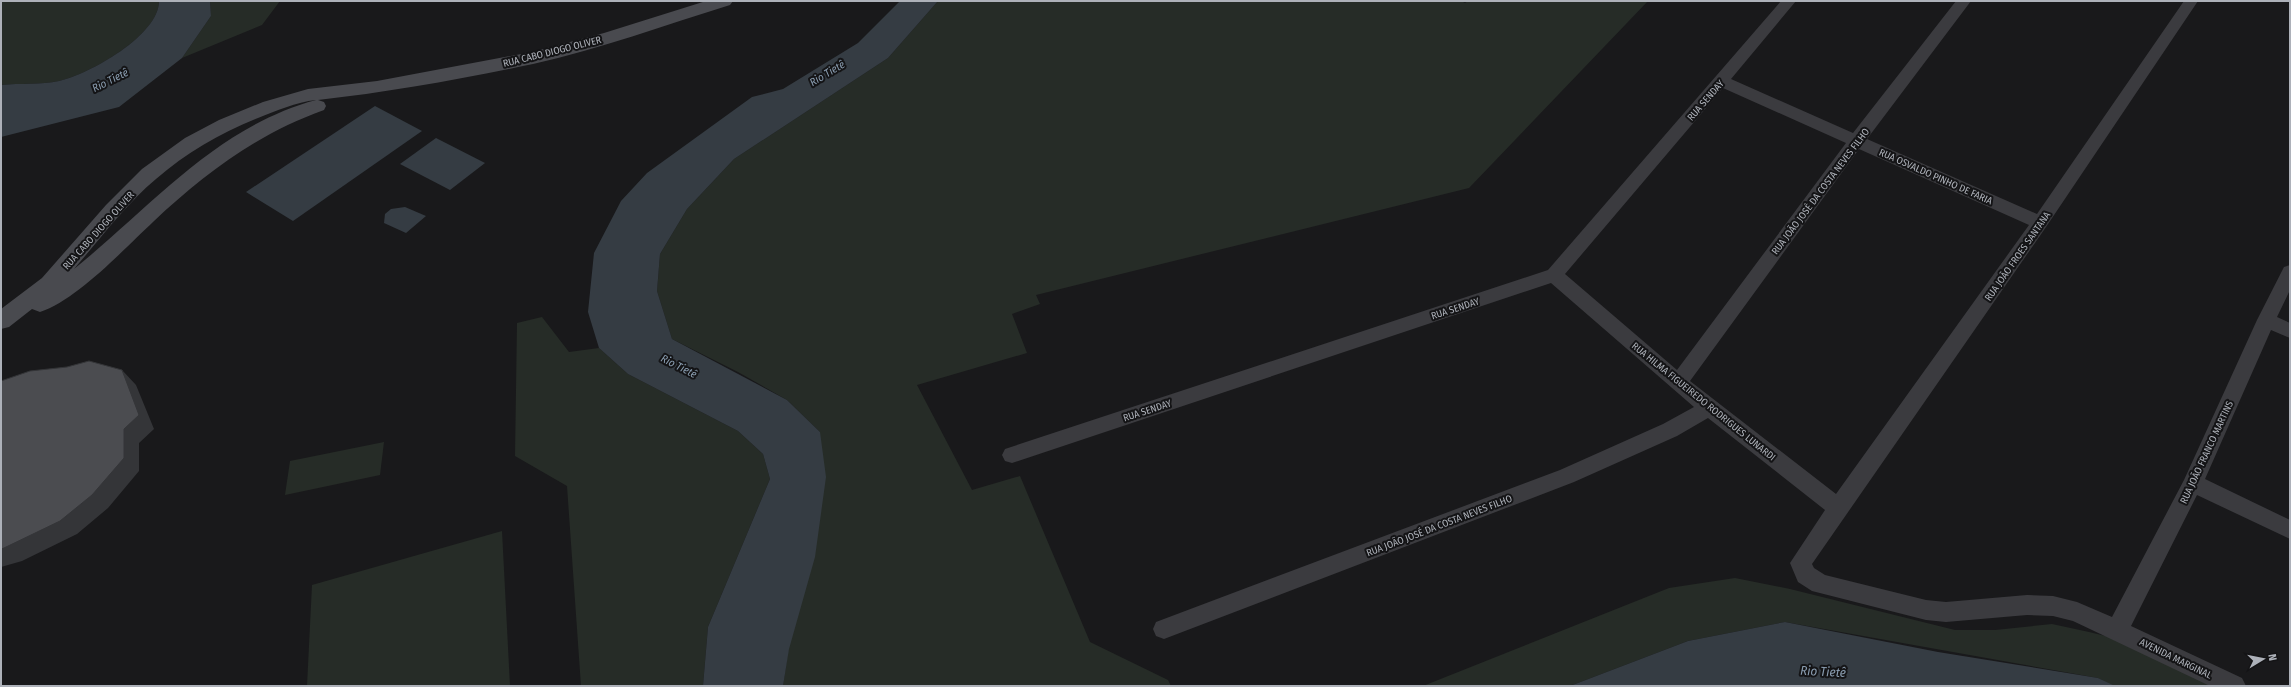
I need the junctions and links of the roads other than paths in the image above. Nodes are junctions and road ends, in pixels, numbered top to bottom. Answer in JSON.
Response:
{"nodes":[{"id":1,"x":724,"y":1,"type":"edge"},
{"id":2,"x":1789,"y":1,"type":"edge"},
{"id":3,"x":1964,"y":1,"type":"edge"},
{"id":4,"x":2191,"y":1,"type":"edge"},
{"id":5,"x":1721,"y":81,"type":"junction"},
{"id":6,"x":378,"y":87,"type":"junction"},
{"id":7,"x":1857,"y":140,"type":"junction"},
{"id":8,"x":149,"y":174,"type":"junction"},
{"id":9,"x":160,"y":203,"type":"junction"},
{"id":10,"x":2040,"y":223,"type":"junction"},
{"id":11,"x":2290,"y":272,"type":"edge"},
{"id":12,"x":1554,"y":275,"type":"junction"},
{"id":13,"x":2266,"y":320,"type":"junction"},
{"id":14,"x":1,"y":321,"type":"edge"},
{"id":15,"x":1,"y":325,"type":"edge"},
{"id":16,"x":2290,"y":331,"type":"edge"},
{"id":17,"x":1678,"y":383,"type":"junction"},
{"id":18,"x":1709,"y":408,"type":"junction"},
{"id":19,"x":1012,"y":455,"type":"dead end"},
{"id":20,"x":2193,"y":484,"type":"junction"},
{"id":21,"x":1838,"y":508,"type":"junction"},
{"id":22,"x":2290,"y":530,"type":"edge"},
{"id":23,"x":1806,"y":575,"type":"joint"},
{"id":24,"x":1164,"y":629,"type":"dead end"},
{"id":25,"x":2117,"y":630,"type":"junction"},
{"id":26,"x":2234,"y":686,"type":"edge"}],
"edges":[{"from":1,"to":6,"type":"main road","name":"RUA CABO DIOGO OLIVER"},
{"from":2,"to":5,"type":"street","name":"RUA SENDAY"},
{"from":3,"to":7,"type":"street","name":"RUA JOÃO JOSÉ DA COSTA NEVES FILHO"},
{"from":4,"to":10,"type":"street","name":"RUA JOÃO FROES SANTANA"},
{"from":5,"to":7,"type":"street","name":"RUA OSVALDO PINHO DE FARIA"},
{"from":5,"to":12,"type":"street","name":"RUA SENDAY"},
{"from":6,"to":8,"type":"main road","name":"RUA CABO DIOGO OLIVER"},
{"from":6,"to":9,"type":"main road","name":"RUA CABO DIOGO OLIVER"},
{"from":7,"to":10,"type":"street","name":"RUA OSVALDO PINHO DE FARIA"},
{"from":7,"to":17,"type":"street","name":"RUA JOÃO JOSÉ DA COSTA NEVES FILHO"},
{"from":8,"to":9,"type":"main road"},
{"from":8,"to":14,"type":"main road","name":"RUA CABO DIOGO OLIVER"},
{"from":9,"to":15,"type":"main road","name":"RUA CABO DIOGO OLIVER"},
{"from":10,"to":21,"type":"street","name":"RUA JOÃO FROES SANTANA"},
{"from":11,"to":13,"type":"street","name":"RUA JOÃO FRANCO MARTINS"},
{"from":12,"to":17,"type":"street","name":"RUA HILMA FIGUEIREDO RODRIGUES LUNARDI"},
{"from":12,"to":19,"type":"street","name":"RUA SENDAY"},
{"from":13,"to":16,"type":"street"},
{"from":13,"to":20,"type":"street","name":"RUA JOÃO FRANCO MARTINS"},
{"from":17,"to":18,"type":"street","name":"RUA HILMA FIGUEIREDO RODRIGUES LUNARDI"},
{"from":18,"to":21,"type":"street","name":"RUA HILMA FIGUEIREDO RODRIGUES LUNARDI"},
{"from":18,"to":24,"type":"street","name":"RUA JOÃO JOSÉ DA COSTA NEVES FILHO"},
{"from":20,"to":22,"type":"street"},
{"from":20,"to":25,"type":"street","name":"RUA JOÃO FRANCO MARTINS"},
{"from":21,"to":23,"type":"street","name":"RUA JOÃO FROES SANTANA"},
{"from":23,"to":25,"type":"street","name":"AVENIDA MARGINAL"},
{"from":25,"to":26,"type":"street","name":"AVENIDA MARGINAL"}]}
